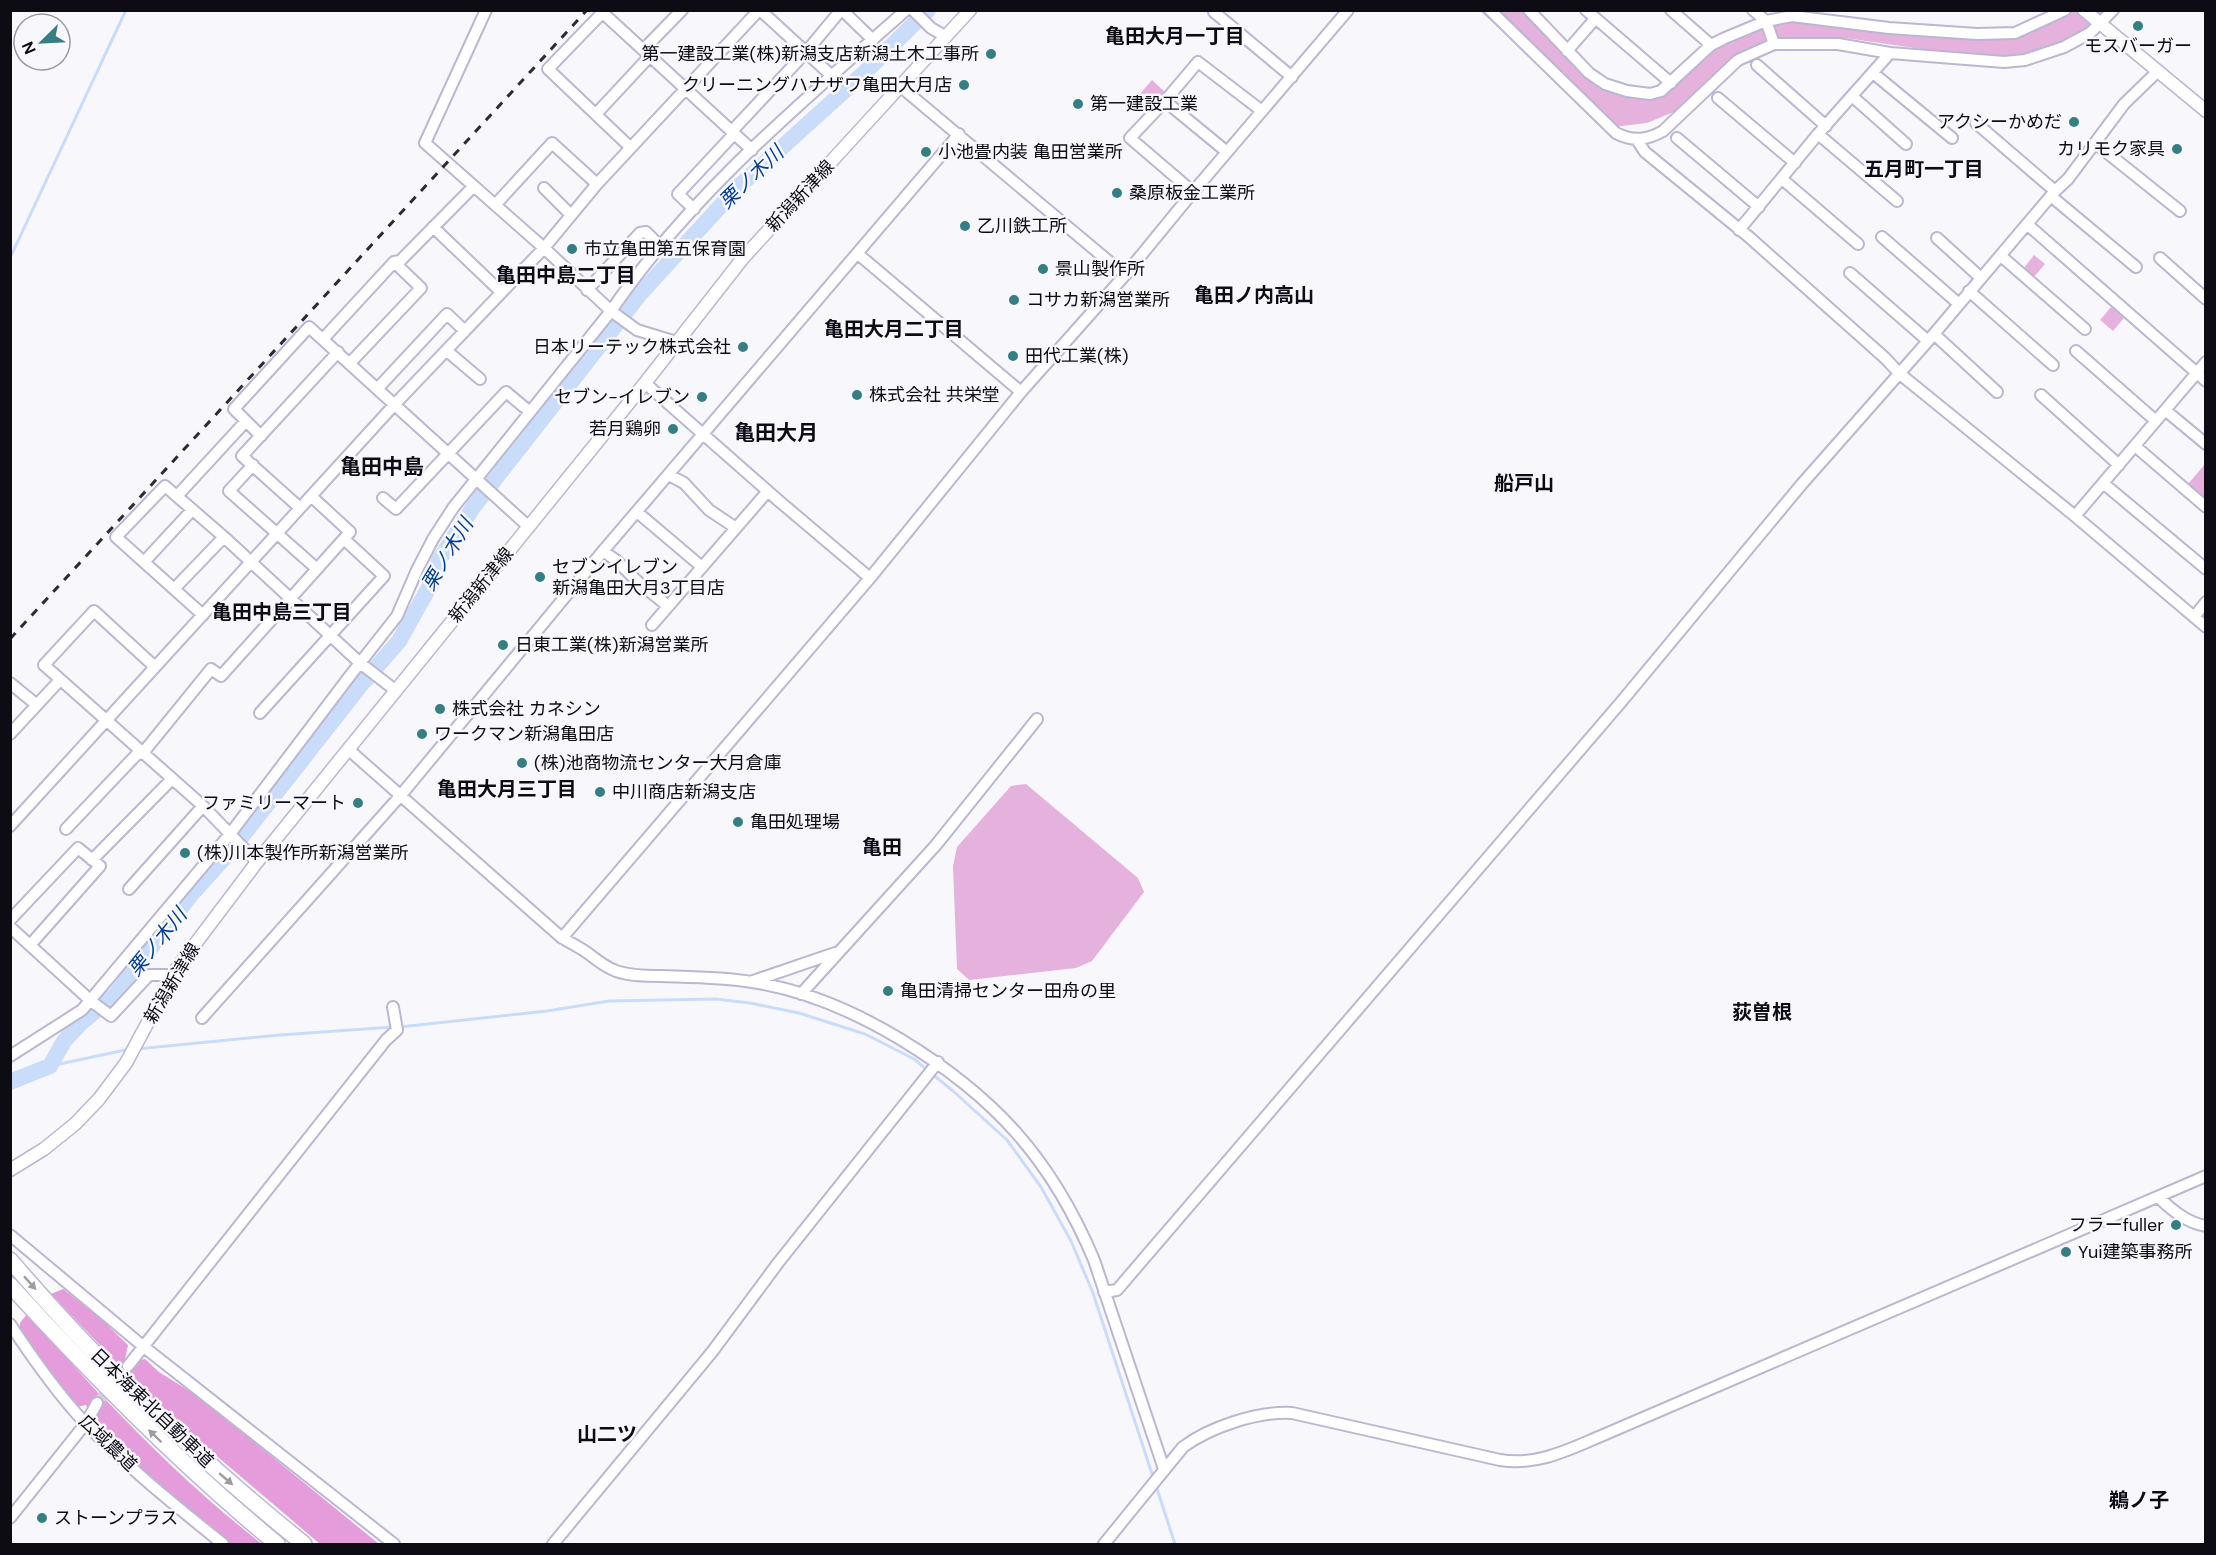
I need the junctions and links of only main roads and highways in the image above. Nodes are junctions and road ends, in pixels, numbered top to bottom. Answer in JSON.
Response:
{"nodes":[{"id":1,"x":970,"y":10,"type":"edge"},
{"id":2,"x":2084,"y":10,"type":"edge"},
{"id":3,"x":2205,"y":111,"type":"edge"},
{"id":4,"x":10,"y":1170,"type":"edge"},
{"id":5,"x":10,"y":1260,"type":"edge"},
{"id":6,"x":10,"y":1285,"type":"edge"},
{"id":7,"x":44,"y":1311,"type":"junction"},
{"id":8,"x":277,"y":1545,"type":"edge"},
{"id":9,"x":304,"y":1545,"type":"edge"}],
"edges":[{"from":1,"to":4,"type":"main road","name":"新潟新津線"},
{"from":2,"to":3,"type":"main road"},
{"from":5,"to":7,"type":"highway","name":"日本海東北自動車道","one_way":true},
{"from":6,"to":7,"type":"highway","name":"日本海東北自動車道"},
{"from":8,"to":7,"type":"highway","name":"日本海東北自動車道","one_way":true},
{"from":7,"to":9,"type":"highway","name":"日本海東北自動車道","one_way":true}]}
